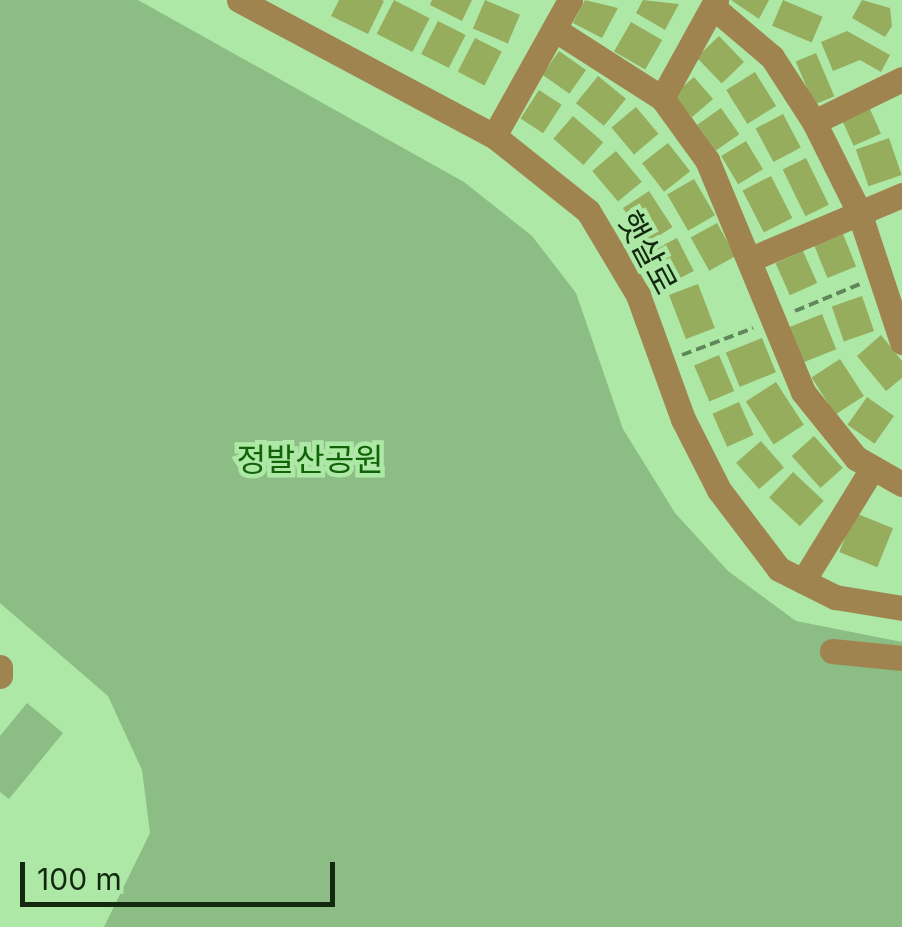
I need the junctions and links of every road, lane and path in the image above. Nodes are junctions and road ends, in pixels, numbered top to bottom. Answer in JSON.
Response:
{"nodes":[{"id":1,"x":570,"y":0,"type":"edge"},
{"id":2,"x":252,"y":3,"type":"edge"},
{"id":3,"x":714,"y":3,"type":"edge"},
{"id":4,"x":554,"y":29,"type":"junction"},
{"id":5,"x":902,"y":79,"type":"edge"},
{"id":6,"x":662,"y":98,"type":"junction"},
{"id":7,"x":814,"y":122,"type":"junction"},
{"id":8,"x":494,"y":136,"type":"junction"},
{"id":9,"x":902,"y":194,"type":"edge"},
{"id":10,"x":859,"y":212,"type":"junction"},
{"id":11,"x":753,"y":258,"type":"junction"},
{"id":12,"x":860,"y":284,"type":"dead end"},
{"id":13,"x":776,"y":319,"type":"junction"},
{"id":14,"x":902,"y":342,"type":"edge"},
{"id":15,"x":681,"y":356,"type":"dead end"},
{"id":16,"x":872,"y":469,"type":"junction"},
{"id":17,"x":902,"y":484,"type":"edge"},
{"id":18,"x":803,"y":581,"type":"junction"},
{"id":19,"x":902,"y":608,"type":"edge"},
{"id":20,"x":832,"y":650,"type":"dead end"},
{"id":21,"x":902,"y":658,"type":"edge"},
{"id":22,"x":0,"y":667,"type":"edge"},
{"id":23,"x":0,"y":676,"type":"edge"}],
"edges":[{"from":1,"to":4,"type":"street"},
{"from":2,"to":8,"type":"street","name":"햇살로"},
{"from":3,"to":6,"type":"street"},
{"from":3,"to":7,"type":"street"},
{"from":4,"to":6,"type":"street"},
{"from":4,"to":8,"type":"street"},
{"from":5,"to":7,"type":"street"},
{"from":6,"to":11,"type":"street"},
{"from":7,"to":10,"type":"street"},
{"from":8,"to":18,"type":"street","name":"햇살로"},
{"from":9,"to":10,"type":"street"},
{"from":10,"to":11,"type":"street"},
{"from":10,"to":14,"type":"street"},
{"from":11,"to":13,"type":"street"},
{"from":12,"to":13,"type":"path"},
{"from":13,"to":15,"type":"path"},
{"from":13,"to":16,"type":"street"},
{"from":16,"to":17,"type":"street"},
{"from":16,"to":18,"type":"street"},
{"from":18,"to":19,"type":"street","name":"햇살로"},
{"from":20,"to":21,"type":"street"},
{"from":22,"to":23,"type":"street"}]}
